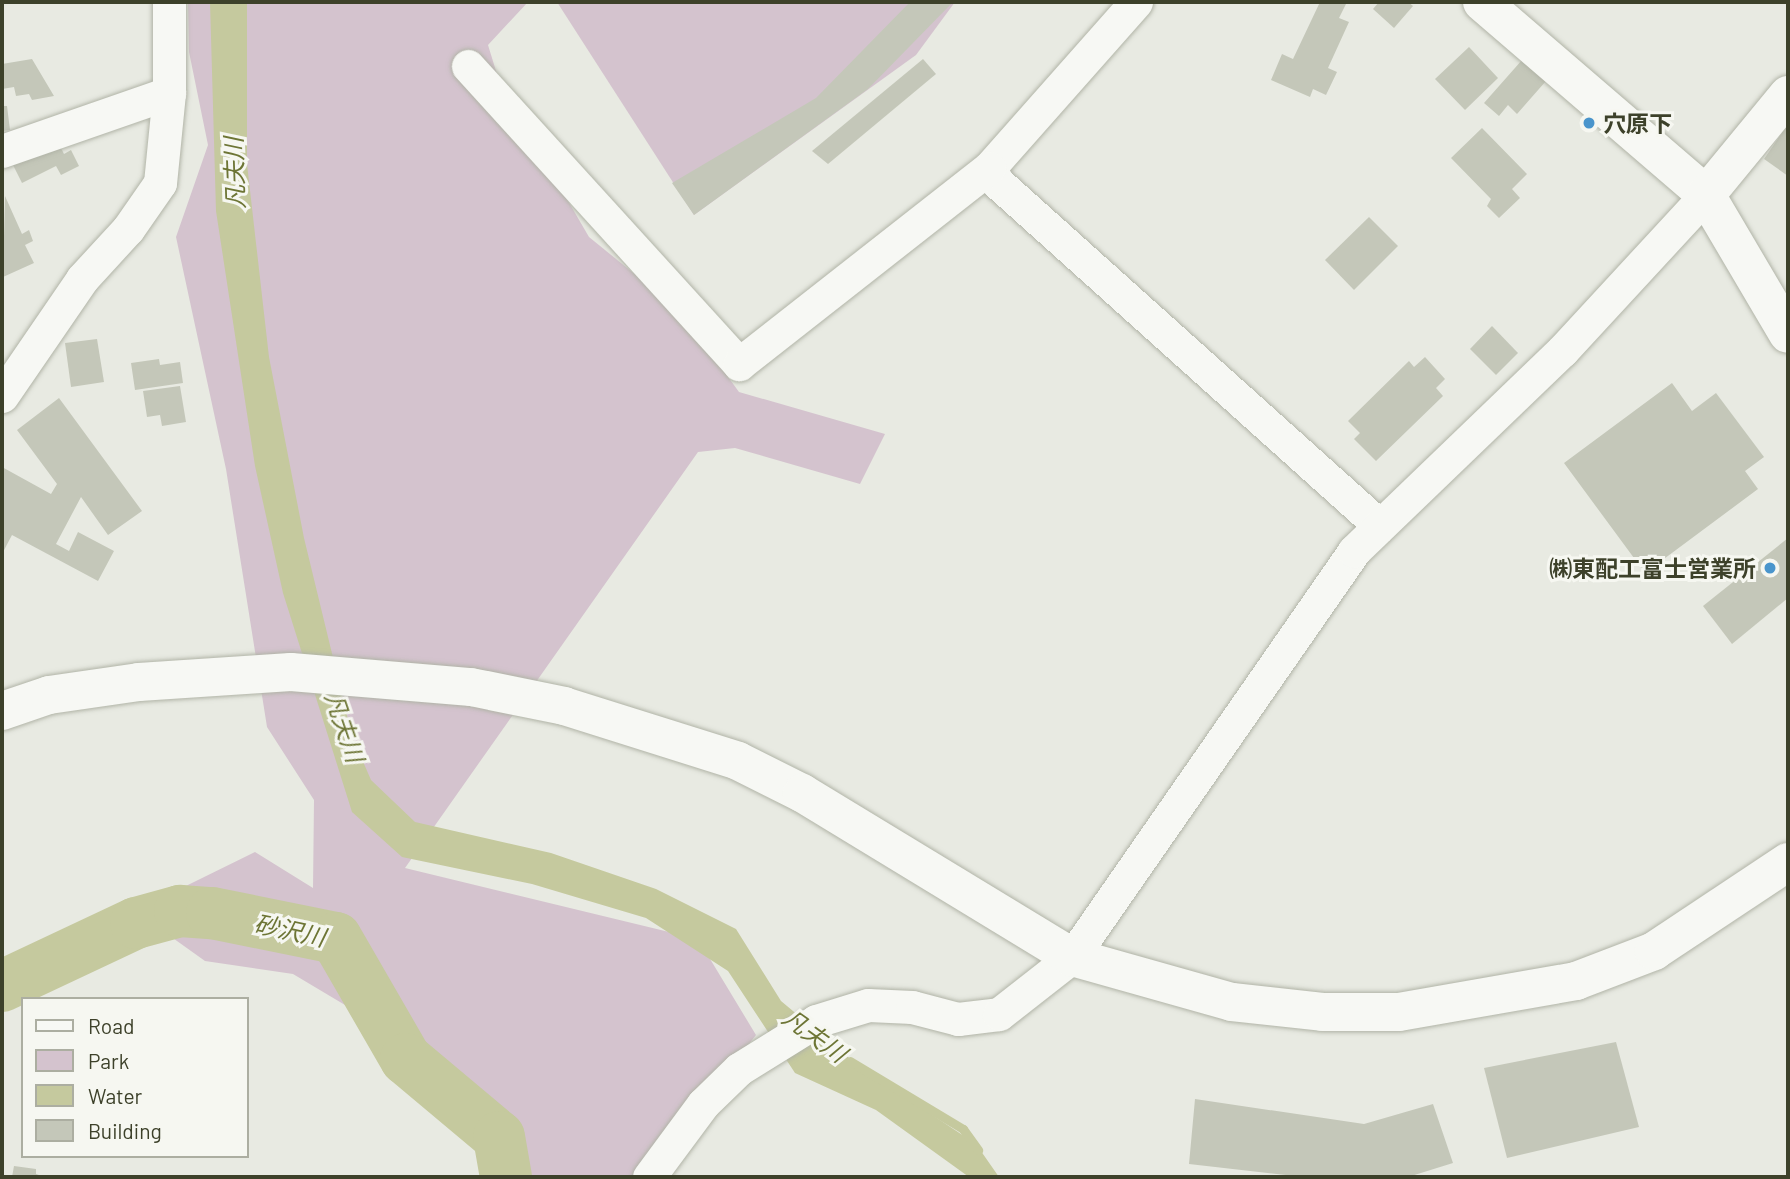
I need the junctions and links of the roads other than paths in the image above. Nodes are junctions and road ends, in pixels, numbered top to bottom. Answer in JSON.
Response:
{"nodes":[{"id":1,"x":169,"y":2,"type":"edge"},
{"id":2,"x":1136,"y":2,"type":"edge"},
{"id":3,"x":1489,"y":5,"type":"edge"},
{"id":4,"x":468,"y":66,"type":"dead end"},
{"id":5,"x":169,"y":93,"type":"junction"},
{"id":6,"x":1788,"y":96,"type":"edge"},
{"id":7,"x":2,"y":152,"type":"edge"},
{"id":8,"x":989,"y":168,"type":"junction"},
{"id":9,"x":1706,"y":195,"type":"junction"},
{"id":10,"x":1788,"y":334,"type":"edge"},
{"id":11,"x":2,"y":396,"type":"edge"},
{"id":12,"x":1380,"y":526,"type":"junction"},
{"id":13,"x":2,"y":711,"type":"edge"},
{"id":14,"x":1788,"y":862,"type":"edge"},
{"id":15,"x":1072,"y":957,"type":"junction"},
{"id":16,"x":649,"y":1177,"type":"edge"}],
"edges":[{"from":1,"to":5,"type":"street"},
{"from":2,"to":8,"type":"street"},
{"from":3,"to":9,"type":"street"},
{"from":4,"to":8,"type":"street"},
{"from":5,"to":7,"type":"street"},
{"from":5,"to":11,"type":"street"},
{"from":6,"to":9,"type":"street"},
{"from":8,"to":12,"type":"street"},
{"from":9,"to":10,"type":"street"},
{"from":9,"to":12,"type":"street"},
{"from":12,"to":15,"type":"street"},
{"from":13,"to":15,"type":"street"},
{"from":14,"to":15,"type":"street"},
{"from":15,"to":16,"type":"street"}]}
